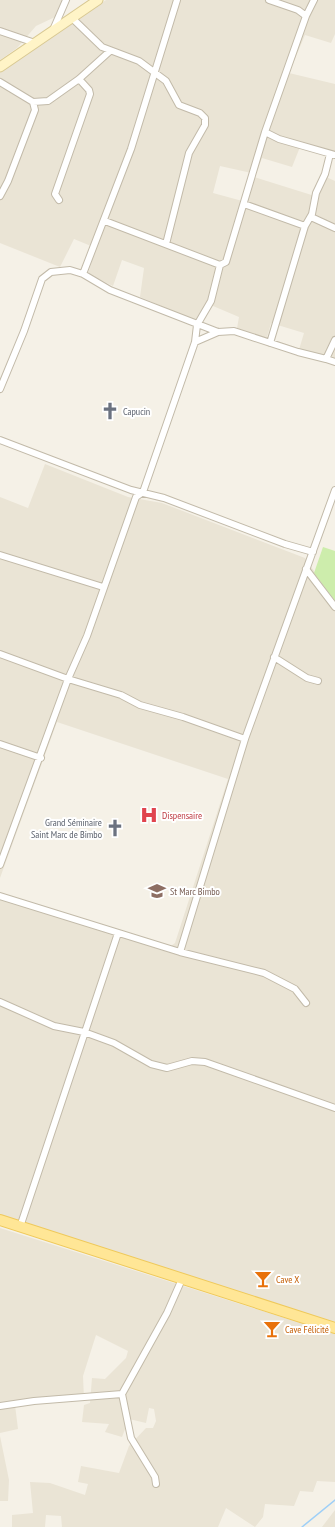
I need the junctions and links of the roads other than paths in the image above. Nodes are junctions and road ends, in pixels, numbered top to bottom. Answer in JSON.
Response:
{"nodes":[{"id":1,"x":65,"y":0,"type":"edge"},
{"id":2,"x":98,"y":0,"type":"edge"},
{"id":3,"x":177,"y":0,"type":"edge"},
{"id":4,"x":269,"y":0,"type":"edge"},
{"id":5,"x":314,"y":0,"type":"edge"},
{"id":6,"x":306,"y":16,"type":"junction"},
{"id":7,"x":72,"y":18,"type":"junction"},
{"id":8,"x":0,"y":31,"type":"edge"},
{"id":9,"x":52,"y":31,"type":"junction"},
{"id":10,"x":35,"y":43,"type":"junction"},
{"id":11,"x":110,"y":50,"type":"junction"},
{"id":12,"x":0,"y":67,"type":"edge"},
{"id":13,"x":154,"y":72,"type":"junction"},
{"id":14,"x":79,"y":79,"type":"junction"},
{"id":15,"x":0,"y":82,"type":"edge"},
{"id":16,"x":33,"y":102,"type":"junction"},
{"id":17,"x":265,"y":132,"type":"junction"},
{"id":18,"x":332,"y":155,"type":"edge"},
{"id":19,"x":0,"y":196,"type":"edge"},
{"id":20,"x":59,"y":200,"type":"dead end"},
{"id":21,"x":244,"y":204,"type":"junction"},
{"id":22,"x":310,"y":217,"type":"junction"},
{"id":23,"x":105,"y":221,"type":"junction"},
{"id":24,"x":305,"y":226,"type":"junction"},
{"id":25,"x":335,"y":228,"type":"edge"},
{"id":26,"x":166,"y":244,"type":"junction"},
{"id":27,"x":220,"y":265,"type":"junction"},
{"id":28,"x":83,"y":274,"type":"junction"},
{"id":29,"x":197,"y":325,"type":"junction"},
{"id":30,"x":218,"y":332,"type":"junction"},
{"id":31,"x":335,"y":340,"type":"edge"},
{"id":32,"x":195,"y":342,"type":"junction"},
{"id":33,"x":270,"y":343,"type":"junction"},
{"id":34,"x":326,"y":359,"type":"junction"},
{"id":35,"x":335,"y":362,"type":"edge"},
{"id":36,"x":0,"y":389,"type":"edge"},
{"id":37,"x":0,"y":440,"type":"edge"},
{"id":38,"x":335,"y":490,"type":"edge"},
{"id":39,"x":143,"y":492,"type":"junction"},
{"id":40,"x":313,"y":552,"type":"junction"},
{"id":41,"x":0,"y":555,"type":"edge"},
{"id":42,"x":306,"y":569,"type":"junction"},
{"id":43,"x":103,"y":587,"type":"junction"},
{"id":44,"x":335,"y":607,"type":"edge"},
{"id":45,"x":0,"y":654,"type":"edge"},
{"id":46,"x":274,"y":657,"type":"junction"},
{"id":47,"x":68,"y":679,"type":"junction"},
{"id":48,"x":318,"y":681,"type":"dead end"},
{"id":49,"x":245,"y":739,"type":"junction"},
{"id":50,"x":0,"y":744,"type":"edge"},
{"id":51,"x":41,"y":758,"type":"junction"},
{"id":52,"x":0,"y":865,"type":"edge"},
{"id":53,"x":0,"y":896,"type":"edge"},
{"id":54,"x":118,"y":933,"type":"junction"},
{"id":55,"x":180,"y":952,"type":"junction"},
{"id":56,"x":0,"y":1002,"type":"edge"},
{"id":57,"x":306,"y":1003,"type":"dead end"},
{"id":58,"x":84,"y":1032,"type":"junction"},
{"id":59,"x":335,"y":1108,"type":"edge"},
{"id":60,"x":0,"y":1220,"type":"edge"},
{"id":61,"x":20,"y":1227,"type":"junction"},
{"id":62,"x":182,"y":1279,"type":"junction"},
{"id":63,"x":335,"y":1328,"type":"edge"},
{"id":64,"x":122,"y":1394,"type":"junction"},
{"id":65,"x":0,"y":1406,"type":"edge"},
{"id":66,"x":156,"y":1484,"type":"dead end"}],
"edges":[{"from":1,"to":9,"type":"street"},
{"from":2,"to":7,"type":"main road"},
{"from":3,"to":13,"type":"street"},
{"from":4,"to":6,"type":"street"},
{"from":5,"to":6,"type":"street"},
{"from":6,"to":17,"type":"street"},
{"from":7,"to":9,"type":"main road"},
{"from":7,"to":11,"type":"street"},
{"from":8,"to":10,"type":"street"},
{"from":9,"to":10,"type":"main road"},
{"from":10,"to":12,"type":"main road"},
{"from":11,"to":13,"type":"street"},
{"from":11,"to":14,"type":"street"},
{"from":13,"to":23,"type":"street"},
{"from":13,"to":26,"type":"street"},
{"from":14,"to":16,"type":"street"},
{"from":14,"to":20,"type":"street"},
{"from":15,"to":16,"type":"street"},
{"from":16,"to":19,"type":"street"},
{"from":17,"to":18,"type":"street"},
{"from":17,"to":21,"type":"street"},
{"from":18,"to":22,"type":"street"},
{"from":21,"to":24,"type":"street"},
{"from":21,"to":27,"type":"street"},
{"from":22,"to":24,"type":"street"},
{"from":22,"to":25,"type":"street"},
{"from":23,"to":26,"type":"street"},
{"from":23,"to":28,"type":"street"},
{"from":24,"to":33,"type":"street"},
{"from":26,"to":27,"type":"street"},
{"from":27,"to":29,"type":"street"},
{"from":28,"to":29,"type":"street"},
{"from":28,"to":36,"type":"street"},
{"from":29,"to":30,"type":"street"},
{"from":29,"to":32,"type":"street"},
{"from":30,"to":32,"type":"street"},
{"from":30,"to":33,"type":"street"},
{"from":31,"to":34,"type":"street"},
{"from":32,"to":39,"type":"street"},
{"from":33,"to":34,"type":"street"},
{"from":34,"to":35,"type":"street"},
{"from":37,"to":39,"type":"street"},
{"from":38,"to":40,"type":"street"},
{"from":39,"to":40,"type":"street"},
{"from":39,"to":43,"type":"street"},
{"from":40,"to":42,"type":"street"},
{"from":41,"to":43,"type":"street"},
{"from":42,"to":44,"type":"street"},
{"from":42,"to":46,"type":"street"},
{"from":43,"to":47,"type":"street"},
{"from":45,"to":47,"type":"street"},
{"from":46,"to":48,"type":"street"},
{"from":46,"to":49,"type":"street"},
{"from":47,"to":49,"type":"street"},
{"from":47,"to":51,"type":"street"},
{"from":49,"to":55,"type":"street"},
{"from":50,"to":51,"type":"street"},
{"from":51,"to":52,"type":"street"},
{"from":53,"to":54,"type":"street"},
{"from":54,"to":55,"type":"street"},
{"from":54,"to":58,"type":"street"},
{"from":55,"to":57,"type":"street"},
{"from":56,"to":58,"type":"street"},
{"from":58,"to":59,"type":"street"},
{"from":58,"to":61,"type":"street"},
{"from":60,"to":61,"type":"main road"},
{"from":61,"to":62,"type":"main road"},
{"from":62,"to":63,"type":"main road"},
{"from":62,"to":64,"type":"street"},
{"from":64,"to":65,"type":"street"},
{"from":64,"to":66,"type":"street"}]}
